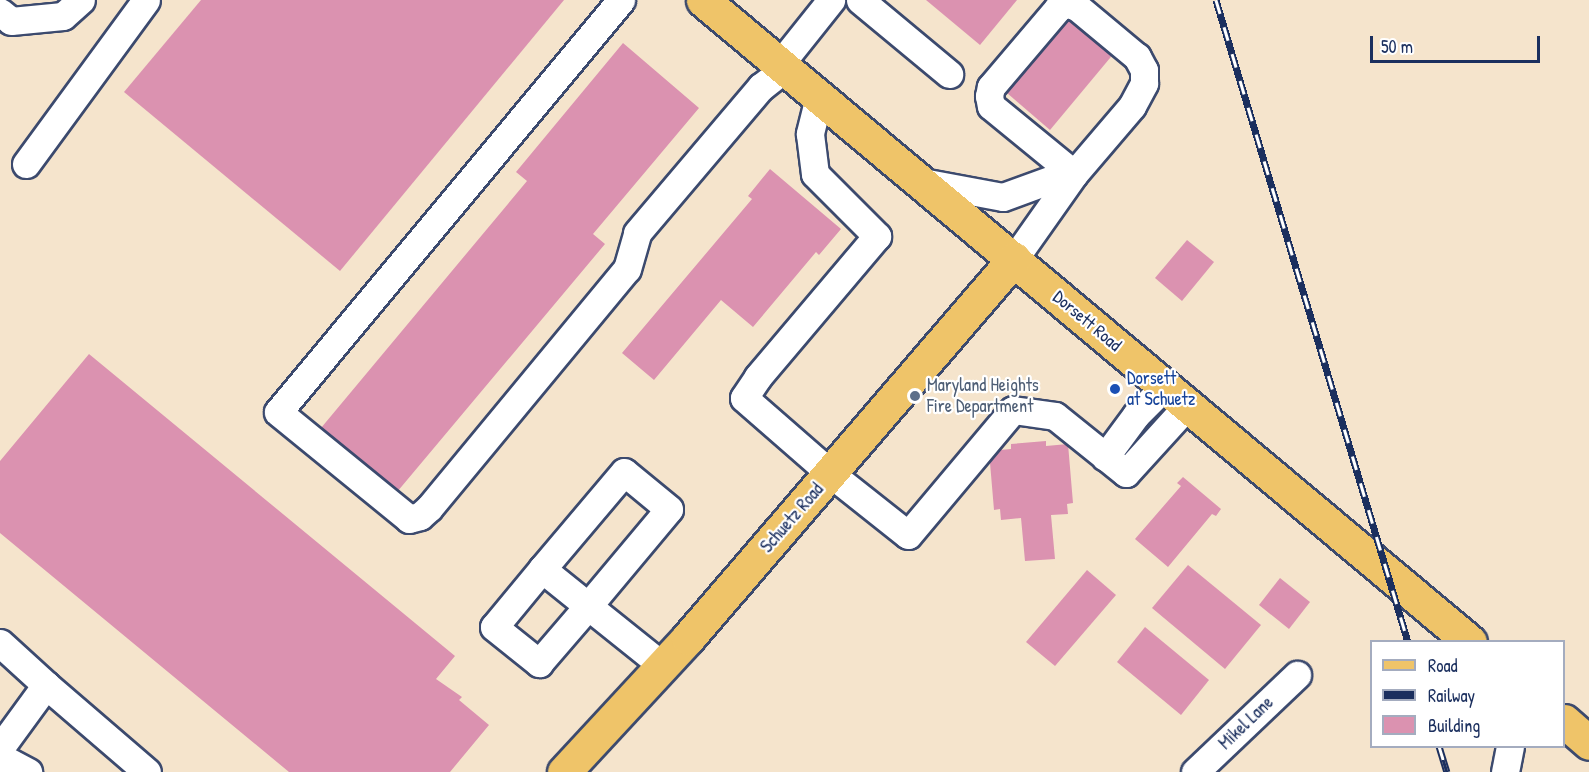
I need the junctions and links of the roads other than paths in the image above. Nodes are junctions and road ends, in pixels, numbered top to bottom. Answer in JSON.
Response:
{"nodes":[{"id":1,"x":81,"y":0,"type":"edge"},
{"id":2,"x":146,"y":0,"type":"edge"},
{"id":3,"x":621,"y":0,"type":"edge"},
{"id":4,"x":703,"y":0,"type":"edge"},
{"id":5,"x":831,"y":0,"type":"edge"},
{"id":6,"x":860,"y":0,"type":"edge"},
{"id":7,"x":0,"y":12,"type":"edge"},
{"id":8,"x":782,"y":66,"type":"junction"},
{"id":9,"x":949,"y":74,"type":"dead end"},
{"id":10,"x":819,"y":97,"type":"junction"},
{"id":11,"x":26,"y":164,"type":"dead end"},
{"id":12,"x":1074,"y":174,"type":"junction"},
{"id":13,"x":922,"y":182,"type":"junction"},
{"id":14,"x":1014,"y":259,"type":"junction"},
{"id":15,"x":1175,"y":396,"type":"junction"},
{"id":16,"x":1105,"y":457,"type":"junction"},
{"id":17,"x":831,"y":474,"type":"junction"},
{"id":18,"x":542,"y":569,"type":"junction"},
{"id":19,"x":588,"y":606,"type":"junction"},
{"id":20,"x":1468,"y":640,"type":"edge"},
{"id":21,"x":0,"y":643,"type":"edge"},
{"id":22,"x":663,"y":666,"type":"junction"},
{"id":23,"x":1297,"y":675,"type":"dead end"},
{"id":24,"x":46,"y":685,"type":"junction"},
{"id":25,"x":1565,"y":723,"type":"edge"},
{"id":26,"x":1589,"y":743,"type":"edge"},
{"id":27,"x":0,"y":747,"type":"edge"},
{"id":28,"x":1510,"y":748,"type":"edge"},
{"id":29,"x":0,"y":756,"type":"edge"},
{"id":30,"x":28,"y":772,"type":"edge"},
{"id":31,"x":147,"y":772,"type":"edge"},
{"id":32,"x":564,"y":772,"type":"edge"},
{"id":33,"x":1195,"y":772,"type":"edge"},
{"id":34,"x":1505,"y":772,"type":"edge"}],
"edges":[{"from":1,"to":7,"type":"street"},
{"from":2,"to":11,"type":"street"},
{"from":3,"to":8,"type":"street"},
{"from":4,"to":8,"type":"main road","name":"Dorsett Road"},
{"from":5,"to":8,"type":"street"},
{"from":6,"to":9,"type":"street"},
{"from":8,"to":10,"type":"main road","name":"Dorsett Road"},
{"from":10,"to":13,"type":"main road","name":"Dorsett Road"},
{"from":10,"to":17,"type":"street"},
{"from":12,"to":12,"type":"street"},
{"from":12,"to":13,"type":"street"},
{"from":12,"to":14,"type":"street"},
{"from":13,"to":14,"type":"main road","name":"Dorsett Road"},
{"from":14,"to":15,"type":"main road","name":"Dorsett Road"},
{"from":14,"to":17,"type":"main road","name":"Schuetz Road"},
{"from":15,"to":16,"type":"street"},
{"from":15,"to":16,"type":"street"},
{"from":15,"to":20,"type":"main road","name":"Dorsett Road"},
{"from":16,"to":17,"type":"street"},
{"from":17,"to":22,"type":"main road","name":"Schuetz Road"},
{"from":18,"to":19,"type":"street"},
{"from":18,"to":19,"type":"street"},
{"from":18,"to":19,"type":"street"},
{"from":19,"to":22,"type":"street"},
{"from":21,"to":24,"type":"street"},
{"from":22,"to":32,"type":"main road","name":"Schuetz Road"},
{"from":23,"to":33,"type":"street","name":"Mikel Lane"},
{"from":24,"to":27,"type":"street"},
{"from":24,"to":31,"type":"street"},
{"from":25,"to":26,"type":"main road"},
{"from":28,"to":34,"type":"street"},
{"from":29,"to":30,"type":"street"}]}
